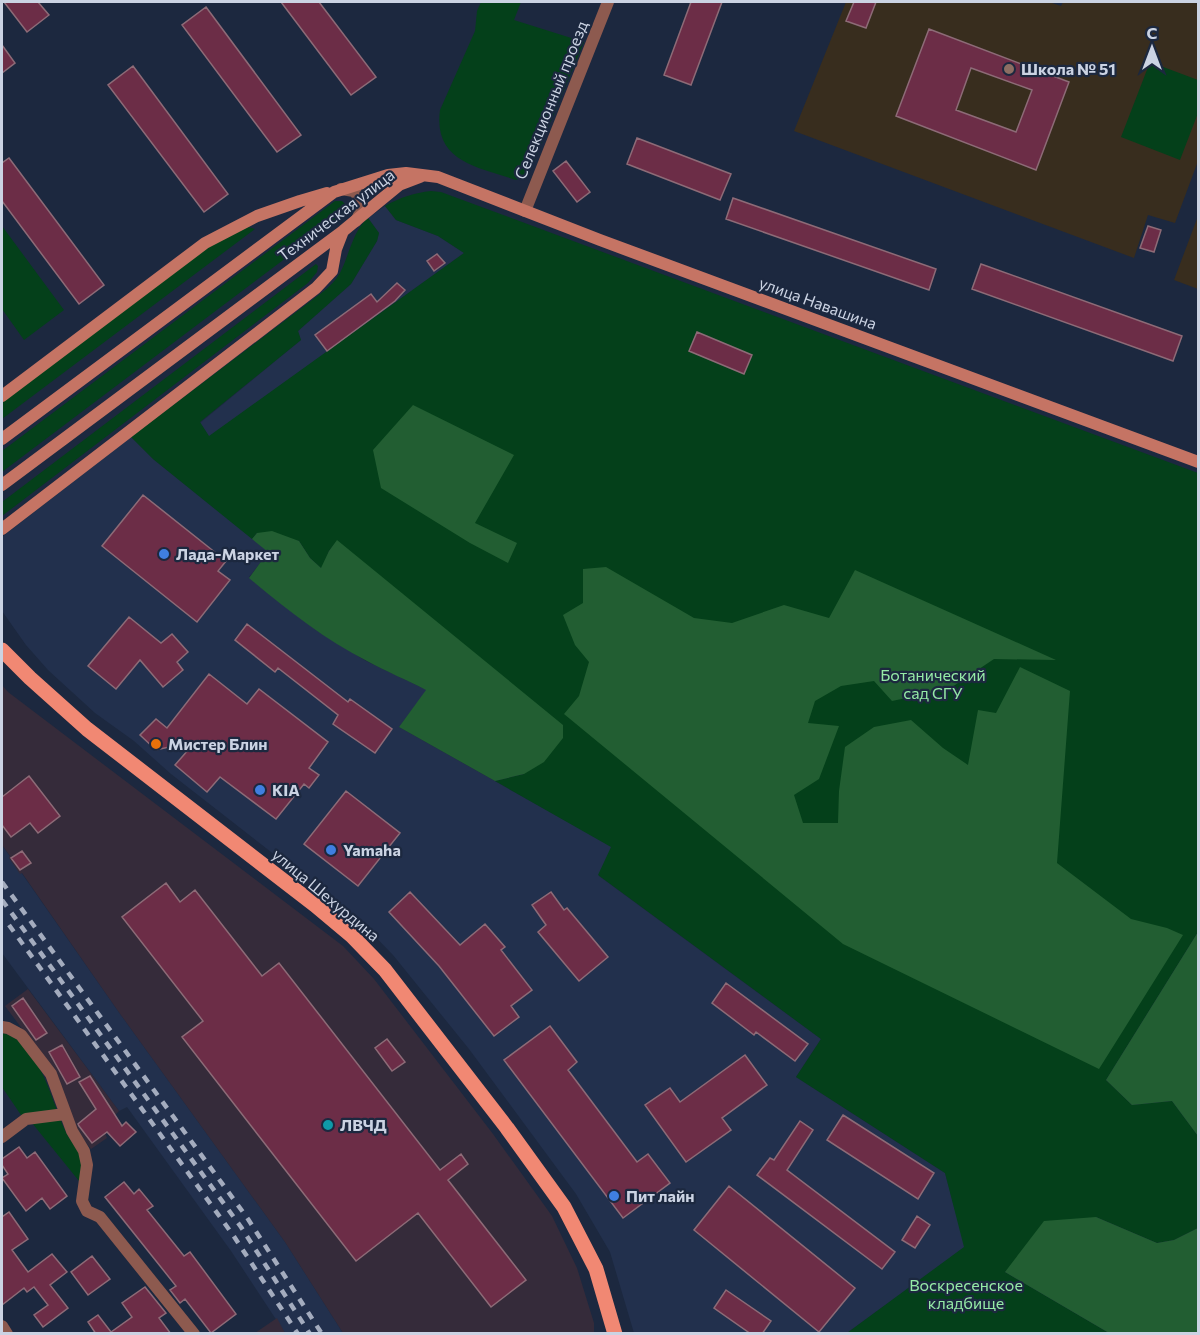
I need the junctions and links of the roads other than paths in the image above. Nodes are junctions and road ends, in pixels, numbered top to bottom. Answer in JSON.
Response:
{"nodes":[{"id":1,"x":608,"y":2,"type":"edge"},
{"id":2,"x":427,"y":175,"type":"junction"},
{"id":3,"x":337,"y":190,"type":"junction"},
{"id":4,"x":525,"y":211,"type":"junction"},
{"id":5,"x":356,"y":221,"type":"junction"},
{"id":6,"x":343,"y":231,"type":"junction"},
{"id":7,"x":2,"y":396,"type":"edge"},
{"id":8,"x":2,"y":439,"type":"edge"},
{"id":9,"x":1198,"y":462,"type":"edge"},
{"id":10,"x":2,"y":485,"type":"edge"},
{"id":11,"x":2,"y":529,"type":"edge"},
{"id":12,"x":2,"y":650,"type":"edge"},
{"id":13,"x":2,"y":1027,"type":"edge"},
{"id":14,"x":65,"y":1114,"type":"junction"},
{"id":15,"x":2,"y":1137,"type":"edge"},
{"id":16,"x":2,"y":1326,"type":"edge"},
{"id":17,"x":7,"y":1334,"type":"edge"},
{"id":18,"x":194,"y":1334,"type":"edge"},
{"id":19,"x":615,"y":1334,"type":"edge"}],
"edges":[{"from":1,"to":4,"type":"street","name":"Селекционный проезд"},
{"from":2,"to":3,"type":"main road","name":"Техническая улица"},
{"from":2,"to":4,"type":"main road","name":"улица Навашина"},
{"from":2,"to":5,"type":"main road","name":"Техническая улица"},
{"from":3,"to":5,"type":"street"},
{"from":3,"to":7,"type":"main road"},
{"from":3,"to":8,"type":"main road","name":"Техническая улица"},
{"from":4,"to":9,"type":"main road","name":"улица Навашина"},
{"from":5,"to":6,"type":"main road","name":"Техническая улица"},
{"from":6,"to":10,"type":"main road","name":"Техническая улица"},
{"from":6,"to":11,"type":"main road"},
{"from":12,"to":19,"type":"main road","name":"улица Шехурдина"},
{"from":13,"to":14,"type":"street"},
{"from":14,"to":15,"type":"street"},
{"from":14,"to":18,"type":"street"},
{"from":16,"to":17,"type":"street"}]}
